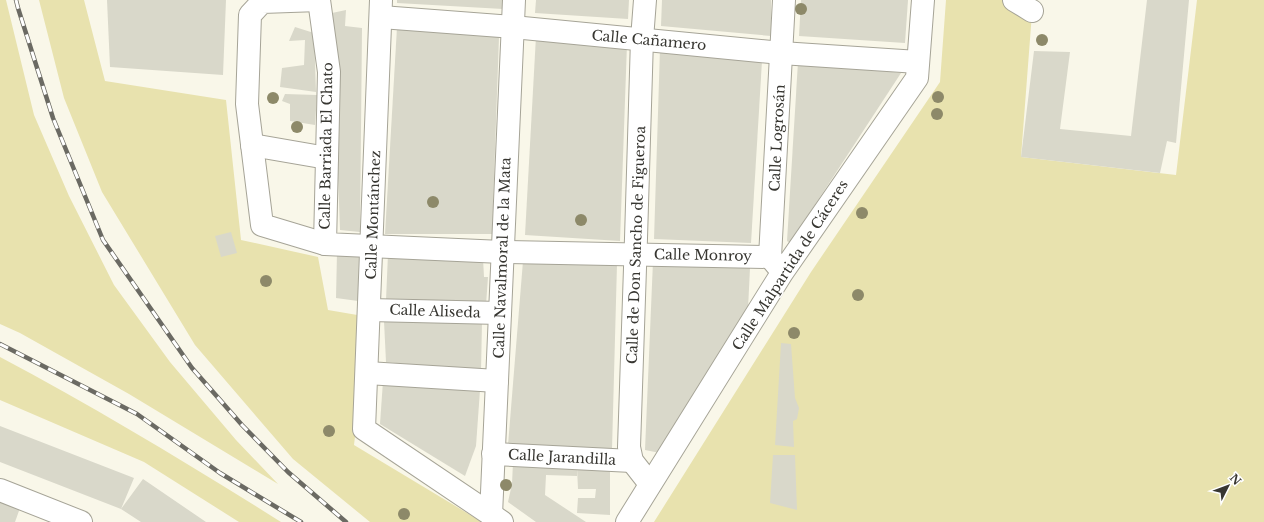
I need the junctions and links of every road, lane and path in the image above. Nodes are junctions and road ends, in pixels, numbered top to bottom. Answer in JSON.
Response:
{"nodes":[{"id":1,"x":319,"y":0,"type":"edge"},
{"id":2,"x":514,"y":0,"type":"edge"},
{"id":3,"x":645,"y":0,"type":"edge"},
{"id":4,"x":784,"y":0,"type":"edge"},
{"id":5,"x":923,"y":0,"type":"edge"},
{"id":6,"x":381,"y":9,"type":"edge"},
{"id":7,"x":513,"y":27,"type":"junction"},
{"id":8,"x":642,"y":39,"type":"junction"},
{"id":9,"x":781,"y":53,"type":"junction"},
{"id":10,"x":918,"y":62,"type":"junction"},
{"id":11,"x":252,"y":145,"type":"junction"},
{"id":12,"x":327,"y":158,"type":"junction"},
{"id":13,"x":325,"y":244,"type":"junction"},
{"id":14,"x":371,"y":246,"type":"junction"},
{"id":15,"x":502,"y":252,"type":"junction"},
{"id":16,"x":636,"y":254,"type":"junction"},
{"id":17,"x":776,"y":265,"type":"junction"},
{"id":18,"x":369,"y":310,"type":"junction"},
{"id":19,"x":500,"y":313,"type":"junction"},
{"id":20,"x":367,"y":373,"type":"junction"},
{"id":21,"x":497,"y":381,"type":"junction"},
{"id":22,"x":493,"y":454,"type":"junction"},
{"id":23,"x":632,"y":461,"type":"junction"},
{"id":24,"x":650,"y":484,"type":"junction"},
{"id":25,"x":0,"y":490,"type":"edge"},
{"id":26,"x":50,"y":516,"type":"edge"},
{"id":27,"x":497,"y":519,"type":"edge"},
{"id":28,"x":81,"y":522,"type":"edge"},
{"id":29,"x":627,"y":522,"type":"edge"}],
"edges":[{"from":1,"to":11,"type":"street","name":"Calle Barriada El Chato"},
{"from":1,"to":12,"type":"street","name":"Calle Barriada El Chato"},
{"from":2,"to":7,"type":"street","name":"Calle Navalmoral de la Mata"},
{"from":3,"to":8,"type":"street","name":"Calle de Don Sancho de Figueroa"},
{"from":4,"to":9,"type":"street","name":"Calle Logrosán"},
{"from":5,"to":10,"type":"street","name":"Calle Malpartida de Cáceres"},
{"from":6,"to":7,"type":"street","name":"Calle Cañamero"},
{"from":6,"to":14,"type":"street","name":"Calle Montánchez"},
{"from":7,"to":8,"type":"street","name":"Calle Cañamero"},
{"from":7,"to":15,"type":"street","name":"Calle Navalmoral de la Mata"},
{"from":8,"to":9,"type":"street","name":"Calle Cañamero"},
{"from":8,"to":16,"type":"street","name":"Calle de Don Sancho de Figueroa"},
{"from":9,"to":10,"type":"street","name":"Calle Cañamero"},
{"from":9,"to":17,"type":"street","name":"Calle Logrosán"},
{"from":10,"to":17,"type":"street","name":"Calle Malpartida de Cáceres"},
{"from":11,"to":12,"type":"street"},
{"from":11,"to":13,"type":"street","name":"Calle Barriada El Chato"},
{"from":12,"to":13,"type":"street","name":"Calle Barriada El Chato"},
{"from":13,"to":14,"type":"street","name":"Calle Barriada El Chato"},
{"from":14,"to":15,"type":"street","name":"Calle Monroy"},
{"from":14,"to":18,"type":"street","name":"Calle Montánchez"},
{"from":15,"to":16,"type":"street","name":"Calle Monroy"},
{"from":15,"to":19,"type":"street","name":"Calle Navalmoral de la Mata"},
{"from":16,"to":17,"type":"street","name":"Calle Monroy"},
{"from":16,"to":23,"type":"street","name":"Calle de Don Sancho de Figueroa"},
{"from":17,"to":24,"type":"street","name":"Calle Malpartida de Cáceres"},
{"from":18,"to":19,"type":"street","name":"Calle Aliseda"},
{"from":18,"to":20,"type":"street","name":"Calle Montánchez"},
{"from":19,"to":21,"type":"street","name":"Calle Navalmoral de la Mata"},
{"from":20,"to":21,"type":"street"},
{"from":20,"to":27,"type":"street","name":"Calle Montánchez"},
{"from":21,"to":22,"type":"street","name":"Calle Navalmoral de la Mata"},
{"from":22,"to":23,"type":"street","name":"Calle Jarandilla"},
{"from":22,"to":27,"type":"street","name":"Calle Navalmoral de la Mata"},
{"from":23,"to":24,"type":"street","name":"Calle de Don Sancho de Figueroa"},
{"from":24,"to":29,"type":"street","name":"Calle Malpartida de Cáceres"},
{"from":25,"to":26,"type":"street"},
{"from":26,"to":28,"type":"street"}]}
